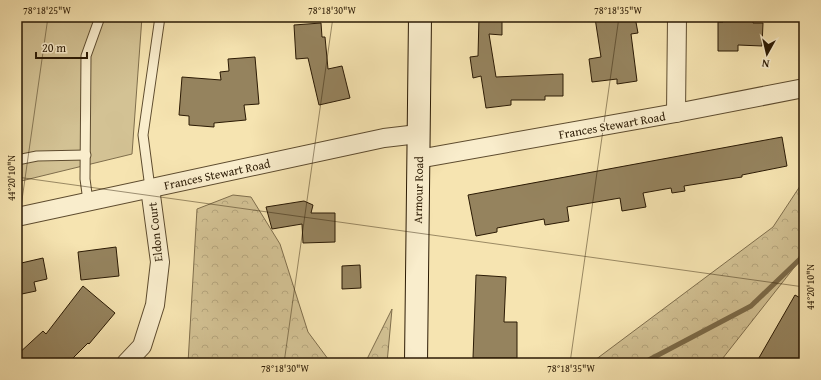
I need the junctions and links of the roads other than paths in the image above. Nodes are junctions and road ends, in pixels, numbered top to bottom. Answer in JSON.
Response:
{"nodes":[{"id":1,"x":100,"y":17,"type":"edge"},
{"id":2,"x":160,"y":17,"type":"edge"},
{"id":3,"x":420,"y":17,"type":"edge"},
{"id":4,"x":677,"y":17,"type":"edge"},
{"id":5,"x":804,"y":88,"type":"edge"},
{"id":6,"x":676,"y":114,"type":"junction"},
{"id":7,"x":418,"y":134,"type":"junction"},
{"id":8,"x":86,"y":155,"type":"junction"},
{"id":9,"x":418,"y":159,"type":"junction"},
{"id":10,"x":17,"y":160,"type":"edge"},
{"id":11,"x":150,"y":188,"type":"junction"},
{"id":12,"x":88,"y":201,"type":"junction"},
{"id":13,"x":17,"y":217,"type":"edge"},
{"id":14,"x":126,"y":363,"type":"edge"},
{"id":15,"x":416,"y":363,"type":"edge"}],
"edges":[{"from":1,"to":8,"type":"lane"},
{"from":2,"to":11,"type":"lane"},
{"from":3,"to":7,"type":"main road","name":"Armour Road"},
{"from":4,"to":6,"type":"street"},
{"from":5,"to":6,"type":"street","name":"Frances Stewart Road"},
{"from":6,"to":9,"type":"street","name":"Frances Stewart Road"},
{"from":7,"to":9,"type":"main road","name":"Armour Road"},
{"from":7,"to":11,"type":"street","name":"Frances Stewart Road"},
{"from":8,"to":10,"type":"lane"},
{"from":8,"to":12,"type":"lane"},
{"from":9,"to":15,"type":"main road","name":"Armour Road"},
{"from":11,"to":12,"type":"street","name":"Frances Stewart Road"},
{"from":11,"to":14,"type":"street","name":"Eldon Court"},
{"from":12,"to":13,"type":"street","name":"Frances Stewart Road"}]}
